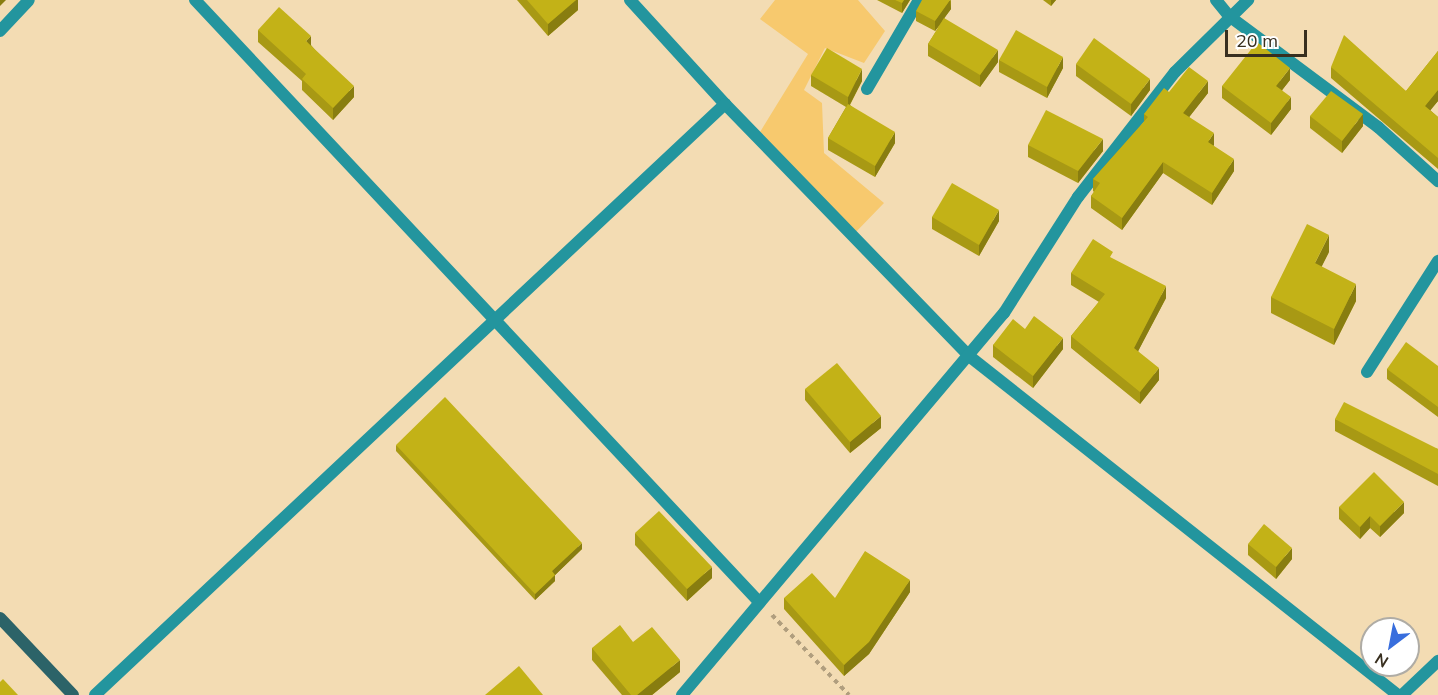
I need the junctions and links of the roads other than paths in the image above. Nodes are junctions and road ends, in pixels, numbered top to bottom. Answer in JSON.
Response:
{"nodes":[{"id":1,"x":28,"y":0,"type":"edge"},
{"id":2,"x":195,"y":0,"type":"edge"},
{"id":3,"x":630,"y":0,"type":"edge"},
{"id":4,"x":920,"y":0,"type":"edge"},
{"id":5,"x":1216,"y":0,"type":"edge"},
{"id":6,"x":1248,"y":0,"type":"edge"},
{"id":7,"x":1229,"y":16,"type":"junction"},
{"id":8,"x":0,"y":31,"type":"edge"},
{"id":9,"x":867,"y":89,"type":"dead end"},
{"id":10,"x":724,"y":104,"type":"junction"},
{"id":11,"x":1438,"y":181,"type":"edge"},
{"id":12,"x":1438,"y":261,"type":"edge"},
{"id":13,"x":495,"y":319,"type":"junction"},
{"id":14,"x":969,"y":356,"type":"junction"},
{"id":15,"x":1368,"y":372,"type":"dead end"},
{"id":16,"x":760,"y":603,"type":"junction"},
{"id":17,"x":0,"y":618,"type":"edge"},
{"id":18,"x":1438,"y":661,"type":"edge"},
{"id":19,"x":73,"y":695,"type":"edge"},
{"id":20,"x":94,"y":695,"type":"edge"},
{"id":21,"x":682,"y":695,"type":"edge"},
{"id":22,"x":1400,"y":695,"type":"edge"}],
"edges":[{"from":1,"to":8,"type":"street"},
{"from":2,"to":13,"type":"street"},
{"from":3,"to":10,"type":"street"},
{"from":4,"to":9,"type":"street"},
{"from":5,"to":7,"type":"street"},
{"from":6,"to":7,"type":"street"},
{"from":7,"to":11,"type":"street"},
{"from":7,"to":14,"type":"street"},
{"from":10,"to":13,"type":"street"},
{"from":10,"to":14,"type":"street"},
{"from":12,"to":15,"type":"street"},
{"from":13,"to":16,"type":"street"},
{"from":13,"to":20,"type":"street"},
{"from":14,"to":16,"type":"street"},
{"from":14,"to":22,"type":"street"},
{"from":16,"to":21,"type":"street"},
{"from":17,"to":19,"type":"street"},
{"from":18,"to":22,"type":"street"}]}
